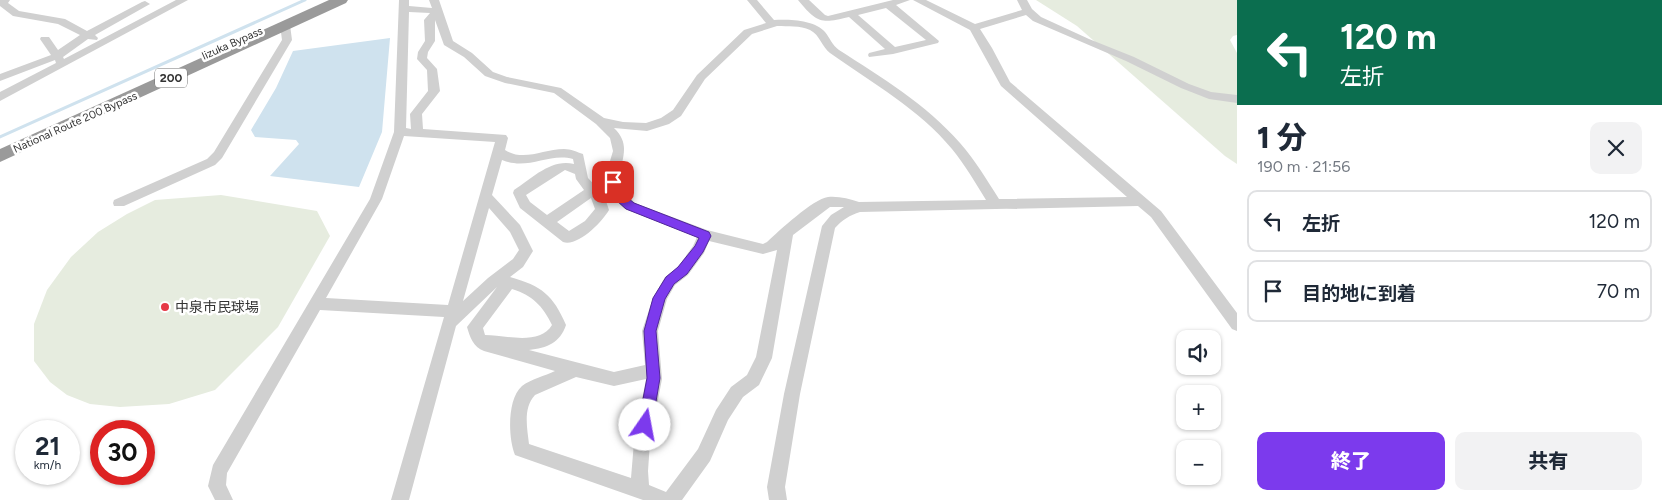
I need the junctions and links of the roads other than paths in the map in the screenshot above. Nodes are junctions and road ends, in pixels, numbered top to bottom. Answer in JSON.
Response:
{"nodes":[{"id":1,"x":5,"y":0,"type":"edge"},
{"id":2,"x":183,"y":0,"type":"edge"},
{"id":3,"x":328,"y":0,"type":"edge"},
{"id":4,"x":341,"y":0,"type":"edge"},
{"id":5,"x":434,"y":0,"type":"edge"},
{"id":6,"x":752,"y":0,"type":"edge"},
{"id":7,"x":804,"y":0,"type":"edge"},
{"id":8,"x":853,"y":0,"type":"edge"},
{"id":9,"x":905,"y":0,"type":"edge"},
{"id":10,"x":918,"y":0,"type":"edge"},
{"id":11,"x":1022,"y":0,"type":"edge"},
{"id":12,"x":140,"y":2,"type":"edge"},
{"id":13,"x":888,"y":4,"type":"junction"},
{"id":14,"x":404,"y":5,"type":"edge"},
{"id":15,"x":864,"y":10,"type":"junction"},
{"id":16,"x":163,"y":11,"type":"junction"},
{"id":17,"x":1028,"y":11,"type":"junction"},
{"id":18,"x":439,"y":12,"type":"junction"},
{"id":19,"x":850,"y":13,"type":"junction"},
{"id":20,"x":772,"y":24,"type":"junction"},
{"id":21,"x":285,"y":26,"type":"junction"},
{"id":22,"x":974,"y":28,"type":"junction"},
{"id":23,"x":87,"y":34,"type":"junction"},
{"id":24,"x":45,"y":39,"type":"dead end"},
{"id":25,"x":103,"y":42,"type":"junction"},
{"id":26,"x":893,"y":51,"type":"junction"},
{"id":27,"x":873,"y":56,"type":"dead end"},
{"id":28,"x":60,"y":60,"type":"junction"},
{"id":29,"x":0,"y":78,"type":"edge"},
{"id":30,"x":0,"y":97,"type":"edge"},
{"id":31,"x":1237,"y":99,"type":"edge"},
{"id":32,"x":600,"y":121,"type":"junction"},
{"id":33,"x":400,"y":132,"type":"junction"},
{"id":34,"x":417,"y":133,"type":"junction"},
{"id":35,"x":0,"y":149,"type":"edge"},
{"id":36,"x":499,"y":152,"type":"junction"},
{"id":37,"x":0,"y":156,"type":"edge"},
{"id":38,"x":581,"y":171,"type":"junction"},
{"id":39,"x":592,"y":191,"type":"junction"},
{"id":40,"x":486,"y":196,"type":"junction"},
{"id":41,"x":1142,"y":201,"type":"junction"},
{"id":42,"x":119,"y":202,"type":"dead end"},
{"id":43,"x":995,"y":204,"type":"junction"},
{"id":44,"x":860,"y":207,"type":"junction"},
{"id":45,"x":547,"y":222,"type":"junction"},
{"id":46,"x":787,"y":233,"type":"junction"},
{"id":47,"x":705,"y":236,"type":"junction"},
{"id":48,"x":506,"y":278,"type":"junction"},
{"id":49,"x":317,"y":304,"type":"junction"},
{"id":50,"x":451,"y":317,"type":"junction"},
{"id":51,"x":1237,"y":325,"type":"edge"},
{"id":52,"x":481,"y":341,"type":"junction"},
{"id":53,"x":575,"y":370,"type":"junction"},
{"id":54,"x":653,"y":370,"type":"junction"},
{"id":55,"x":641,"y":490,"type":"junction"},
{"id":56,"x":224,"y":500,"type":"edge"},
{"id":57,"x":400,"y":500,"type":"edge"},
{"id":58,"x":663,"y":500,"type":"edge"},
{"id":59,"x":671,"y":500,"type":"edge"},
{"id":60,"x":778,"y":500,"type":"edge"}],
"edges":[{"from":1,"to":23,"type":"street"},
{"from":2,"to":16,"type":"street"},
{"from":3,"to":35,"type":"highway","name":"Iizuka Bypass","number":"200"},
{"from":4,"to":21,"type":"highway","name":"National Route 200 Bypass","number":"200"},
{"from":5,"to":18,"type":"street"},
{"from":6,"to":20,"type":"street"},
{"from":7,"to":19,"type":"street"},
{"from":8,"to":15,"type":"street"},
{"from":9,"to":13,"type":"street"},
{"from":10,"to":22,"type":"street"},
{"from":11,"to":17,"type":"street"},
{"from":12,"to":16,"type":"street"},
{"from":12,"to":23,"type":"street"},
{"from":13,"to":15,"type":"street"},
{"from":13,"to":26,"type":"street"},
{"from":14,"to":18,"type":"street"},
{"from":14,"to":33,"type":"street"},
{"from":15,"to":19,"type":"street"},
{"from":16,"to":25,"type":"street"},
{"from":17,"to":22,"type":"street"},
{"from":17,"to":31,"type":"street"},
{"from":18,"to":32,"type":"street"},
{"from":18,"to":34,"type":"street"},
{"from":19,"to":26,"type":"street"},
{"from":20,"to":32,"type":"street"},
{"from":20,"to":43,"type":"street"},
{"from":21,"to":37,"type":"highway","name":"National Route 200 Bypass","number":"200"},
{"from":21,"to":42,"type":"street"},
{"from":22,"to":41,"type":"street"},
{"from":23,"to":25,"type":"street"},
{"from":23,"to":28,"type":"street"},
{"from":24,"to":28,"type":"street"},
{"from":25,"to":28,"type":"street"},
{"from":26,"to":27,"type":"street"},
{"from":28,"to":29,"type":"street"},
{"from":28,"to":30,"type":"street"},
{"from":32,"to":47,"type":"street"},
{"from":33,"to":34,"type":"street"},
{"from":33,"to":49,"type":"street"},
{"from":34,"to":36,"type":"street"},
{"from":36,"to":38,"type":"street"},
{"from":36,"to":40,"type":"street"},
{"from":38,"to":39,"type":"street"},
{"from":38,"to":45,"type":"street"},
{"from":39,"to":45,"type":"street"},
{"from":39,"to":45,"type":"street"},
{"from":40,"to":48,"type":"street"},
{"from":40,"to":50,"type":"street"},
{"from":41,"to":43,"type":"street"},
{"from":41,"to":51,"type":"street"},
{"from":43,"to":44,"type":"street"},
{"from":44,"to":46,"type":"street"},
{"from":44,"to":60,"type":"street"},
{"from":46,"to":47,"type":"street"},
{"from":46,"to":59,"type":"street"},
{"from":47,"to":54,"type":"street"},
{"from":48,"to":50,"type":"street"},
{"from":48,"to":52,"type":"street"},
{"from":48,"to":52,"type":"street"},
{"from":49,"to":50,"type":"street"},
{"from":49,"to":56,"type":"street"},
{"from":50,"to":57,"type":"street"},
{"from":52,"to":53,"type":"street"},
{"from":53,"to":54,"type":"street"},
{"from":53,"to":55,"type":"street"},
{"from":54,"to":55,"type":"street"},
{"from":55,"to":58,"type":"street"}]}
